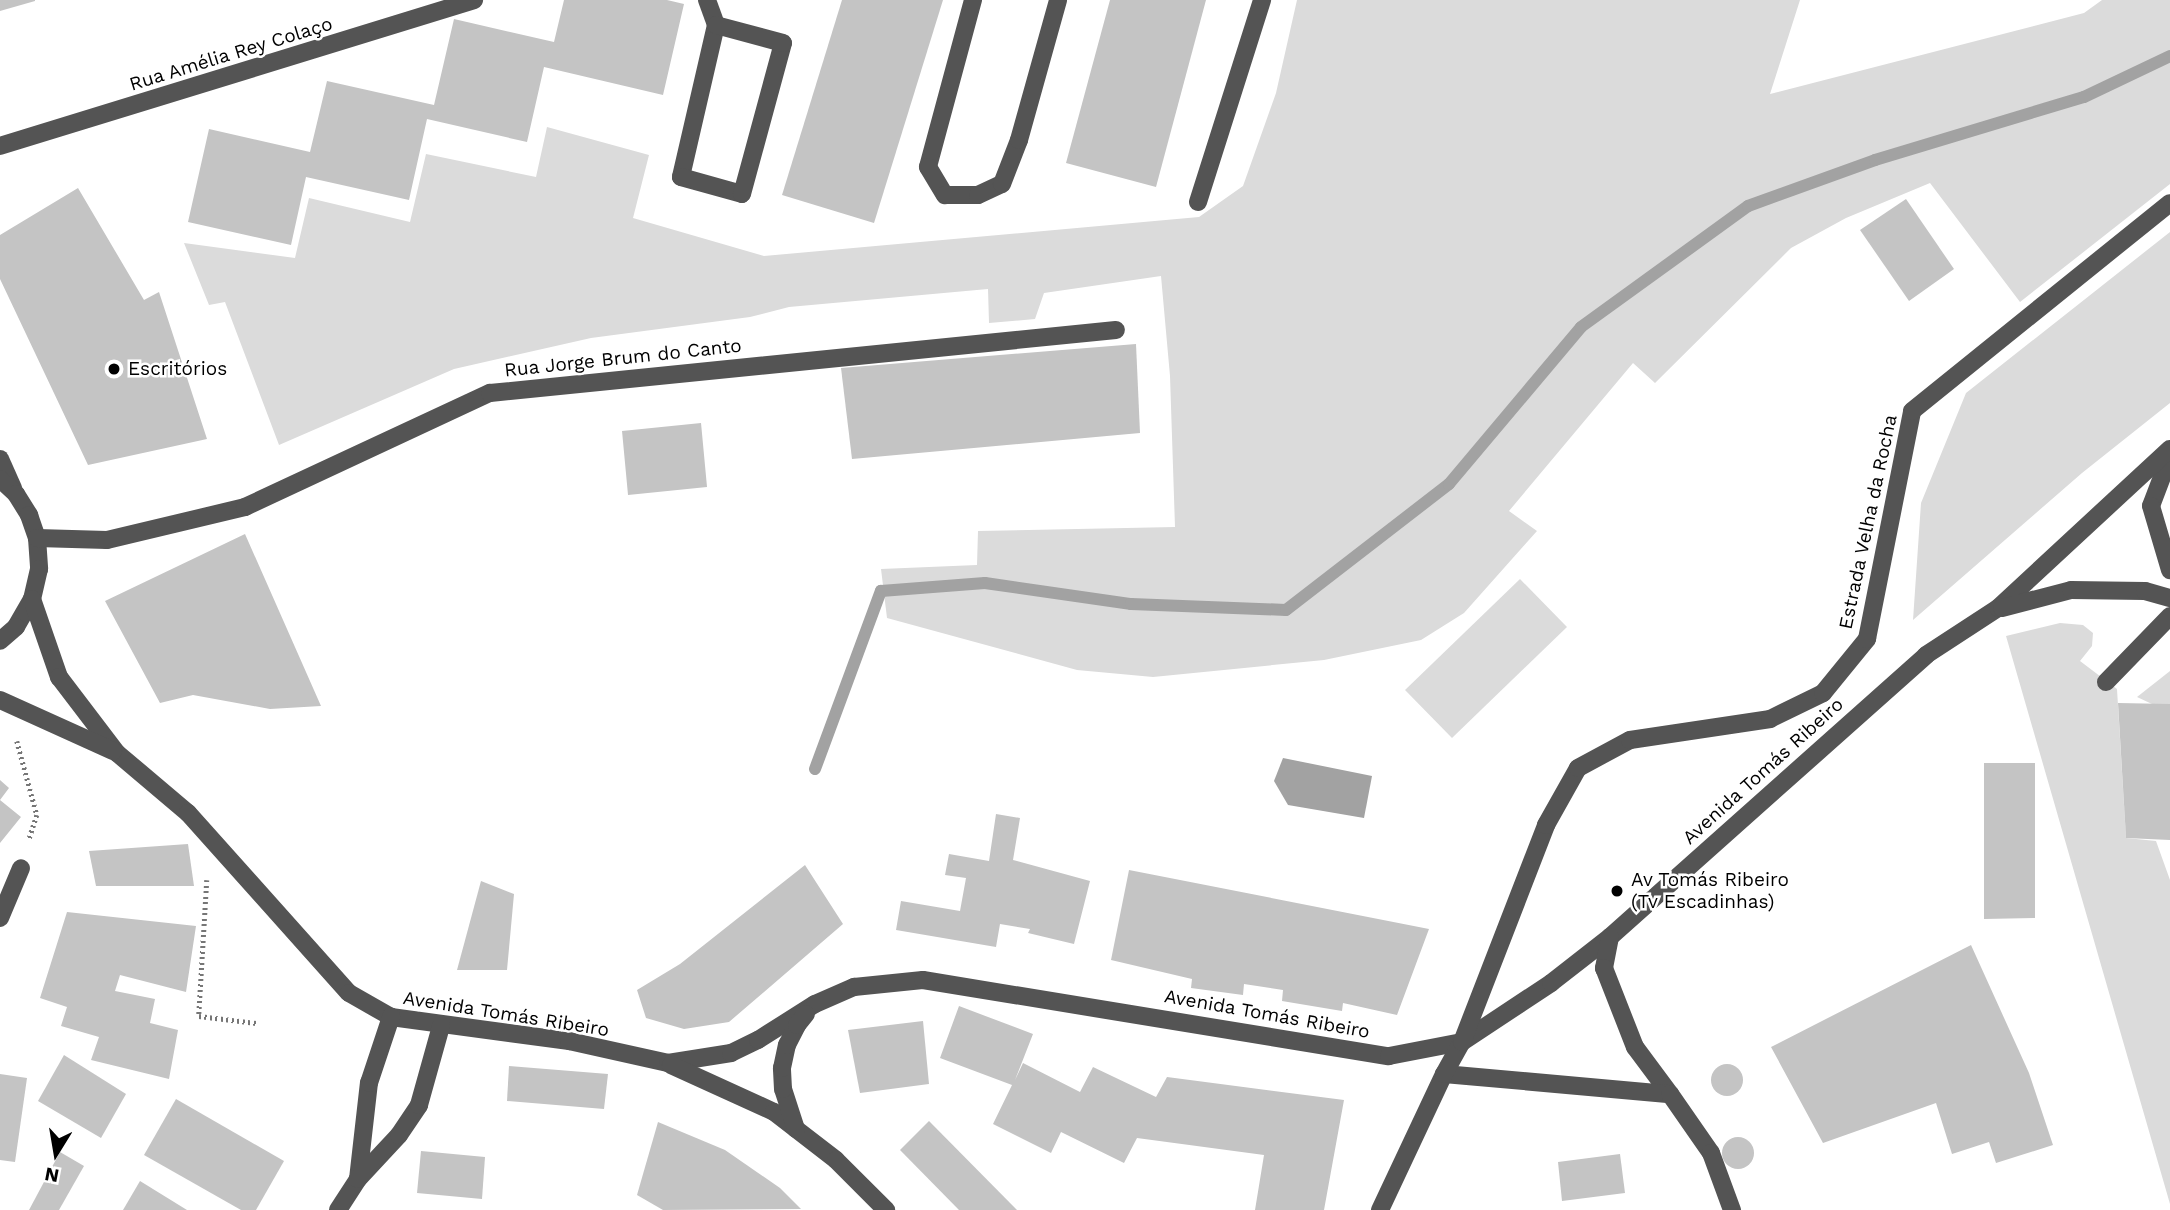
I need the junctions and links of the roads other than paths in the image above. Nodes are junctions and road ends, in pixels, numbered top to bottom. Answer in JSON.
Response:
{"nodes":[{"id":1,"x":474,"y":0,"type":"edge"},
{"id":2,"x":707,"y":0,"type":"edge"},
{"id":3,"x":973,"y":0,"type":"edge"},
{"id":4,"x":1058,"y":0,"type":"edge"},
{"id":5,"x":1262,"y":0,"type":"edge"},
{"id":6,"x":716,"y":25,"type":"junction"},
{"id":7,"x":0,"y":146,"type":"edge"},
{"id":8,"x":1198,"y":202,"type":"dead end"},
{"id":9,"x":2170,"y":204,"type":"edge"},
{"id":10,"x":1115,"y":330,"type":"dead end"},
{"id":11,"x":2170,"y":449,"type":"edge"},
{"id":12,"x":2170,"y":456,"type":"edge"},
{"id":13,"x":0,"y":459,"type":"edge"},
{"id":14,"x":0,"y":479,"type":"edge"},
{"id":15,"x":16,"y":494,"type":"junction"},
{"id":16,"x":37,"y":538,"type":"junction"},
{"id":17,"x":2170,"y":570,"type":"edge"},
{"id":18,"x":32,"y":598,"type":"junction"},
{"id":19,"x":2170,"y":598,"type":"edge"},
{"id":20,"x":1998,"y":608,"type":"junction"},
{"id":21,"x":2170,"y":616,"type":"edge"},
{"id":22,"x":0,"y":641,"type":"edge"},
{"id":23,"x":2106,"y":682,"type":"dead end"},
{"id":24,"x":4,"y":702,"type":"edge"},
{"id":25,"x":117,"y":753,"type":"junction"},
{"id":26,"x":21,"y":868,"type":"road end"},
{"id":27,"x":0,"y":918,"type":"edge"},
{"id":28,"x":1610,"y":937,"type":"junction"},
{"id":29,"x":816,"y":1004,"type":"junction"},
{"id":30,"x":391,"y":1017,"type":"junction"},
{"id":31,"x":441,"y":1026,"type":"junction"},
{"id":32,"x":1462,"y":1042,"type":"junction"},
{"id":33,"x":668,"y":1063,"type":"junction"},
{"id":34,"x":1444,"y":1074,"type":"junction"},
{"id":35,"x":1670,"y":1094,"type":"junction"},
{"id":36,"x":796,"y":1129,"type":"junction"},
{"id":37,"x":358,"y":1179,"type":"junction"},
{"id":38,"x":338,"y":1210,"type":"edge"},
{"id":39,"x":886,"y":1210,"type":"edge"},
{"id":40,"x":1380,"y":1210,"type":"edge"},
{"id":41,"x":1732,"y":1210,"type":"edge"}],
"edges":[{"from":1,"to":7,"type":"street","name":"Rua Amélia Rey Colaço"},
{"from":2,"to":6,"type":"street"},
{"from":3,"to":4,"type":"street"},
{"from":5,"to":8,"type":"street"},
{"from":6,"to":6,"type":"street"},
{"from":9,"to":32,"type":"street","name":"Estrada Velha da Rocha"},
{"from":10,"to":16,"type":"street","name":"Rua Jorge Brum do Canto"},
{"from":11,"to":20,"type":"street","name":"Avenida Tomás Ribeiro"},
{"from":12,"to":17,"type":"street"},
{"from":13,"to":15,"type":"street"},
{"from":14,"to":15,"type":"street"},
{"from":15,"to":16,"type":"street"},
{"from":16,"to":18,"type":"street"},
{"from":18,"to":22,"type":"street"},
{"from":18,"to":25,"type":"street","name":"Avenida Tomás Ribeiro"},
{"from":19,"to":20,"type":"street"},
{"from":20,"to":28,"type":"street","name":"Avenida Tomás Ribeiro"},
{"from":21,"to":23,"type":"street"},
{"from":24,"to":25,"type":"street","name":"Avenida Tomás Ribeiro"},
{"from":25,"to":30,"type":"street","name":"Avenida Tomás Ribeiro"},
{"from":26,"to":27,"type":"street"},
{"from":28,"to":32,"type":"street","name":"Avenida Tomás Ribeiro"},
{"from":28,"to":35,"type":"street"},
{"from":29,"to":32,"type":"street","name":"Avenida Tomás Ribeiro"},
{"from":29,"to":33,"type":"street","name":"Avenida Tomás Ribeiro"},
{"from":29,"to":36,"type":"street","name":"Avenida Tomás Ribeiro"},
{"from":30,"to":31,"type":"street","name":"Avenida Tomás Ribeiro"},
{"from":30,"to":37,"type":"street"},
{"from":31,"to":33,"type":"street","name":"Avenida Tomás Ribeiro"},
{"from":31,"to":37,"type":"street"},
{"from":32,"to":34,"type":"street","name":"Estrada Velha da Rocha"},
{"from":33,"to":36,"type":"street"},
{"from":34,"to":35,"type":"street"},
{"from":34,"to":40,"type":"street","name":"Estrada Velha da Rocha"},
{"from":35,"to":41,"type":"street"},
{"from":36,"to":39,"type":"street"},
{"from":37,"to":38,"type":"street"}]}
